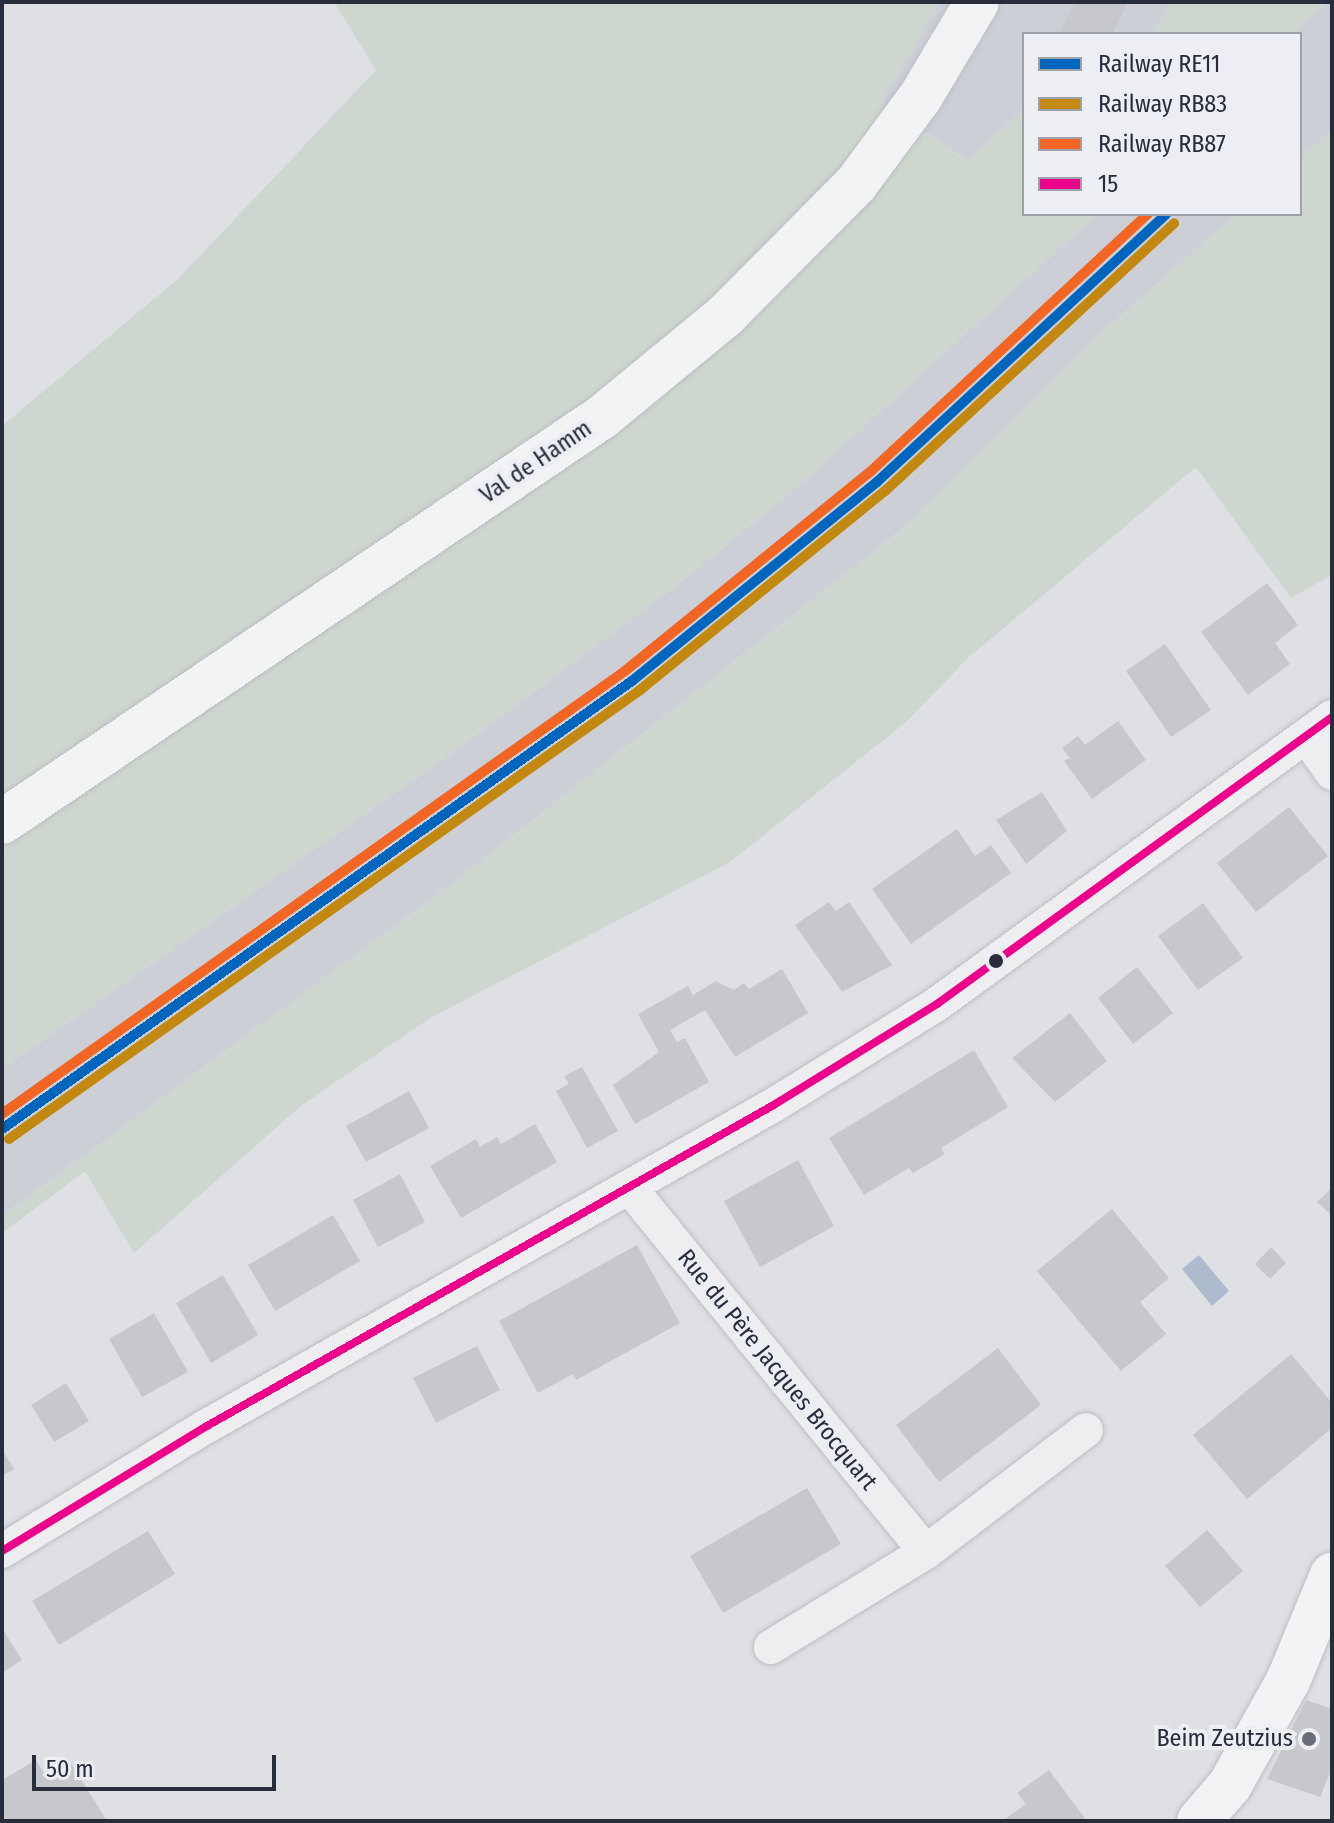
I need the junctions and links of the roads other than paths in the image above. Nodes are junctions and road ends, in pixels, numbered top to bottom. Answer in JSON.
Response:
{"nodes":[{"id":1,"x":977,"y":2,"type":"edge"},
{"id":2,"x":1319,"y":726,"type":"edge"},
{"id":3,"x":1332,"y":773,"type":"edge"},
{"id":4,"x":2,"y":822,"type":"edge"},
{"id":5,"x":630,"y":1188,"type":"junction"},
{"id":6,"x":1086,"y":1430,"type":"dead end"},
{"id":7,"x":2,"y":1551,"type":"edge"},
{"id":8,"x":926,"y":1552,"type":"junction"},
{"id":9,"x":1332,"y":1575,"type":"edge"},
{"id":10,"x":771,"y":1647,"type":"dead end"},
{"id":11,"x":1199,"y":1821,"type":"edge"}],
"edges":[{"from":1,"to":4,"type":"main road","name":"Val de Hamm"},
{"from":2,"to":3,"type":"street"},
{"from":2,"to":5,"type":"street"},
{"from":5,"to":7,"type":"street"},
{"from":5,"to":8,"type":"street","name":"Rue du Père Jacques Brocquart"},
{"from":6,"to":8,"type":"street"},
{"from":8,"to":10,"type":"street"},
{"from":9,"to":11,"type":"main road"}]}
